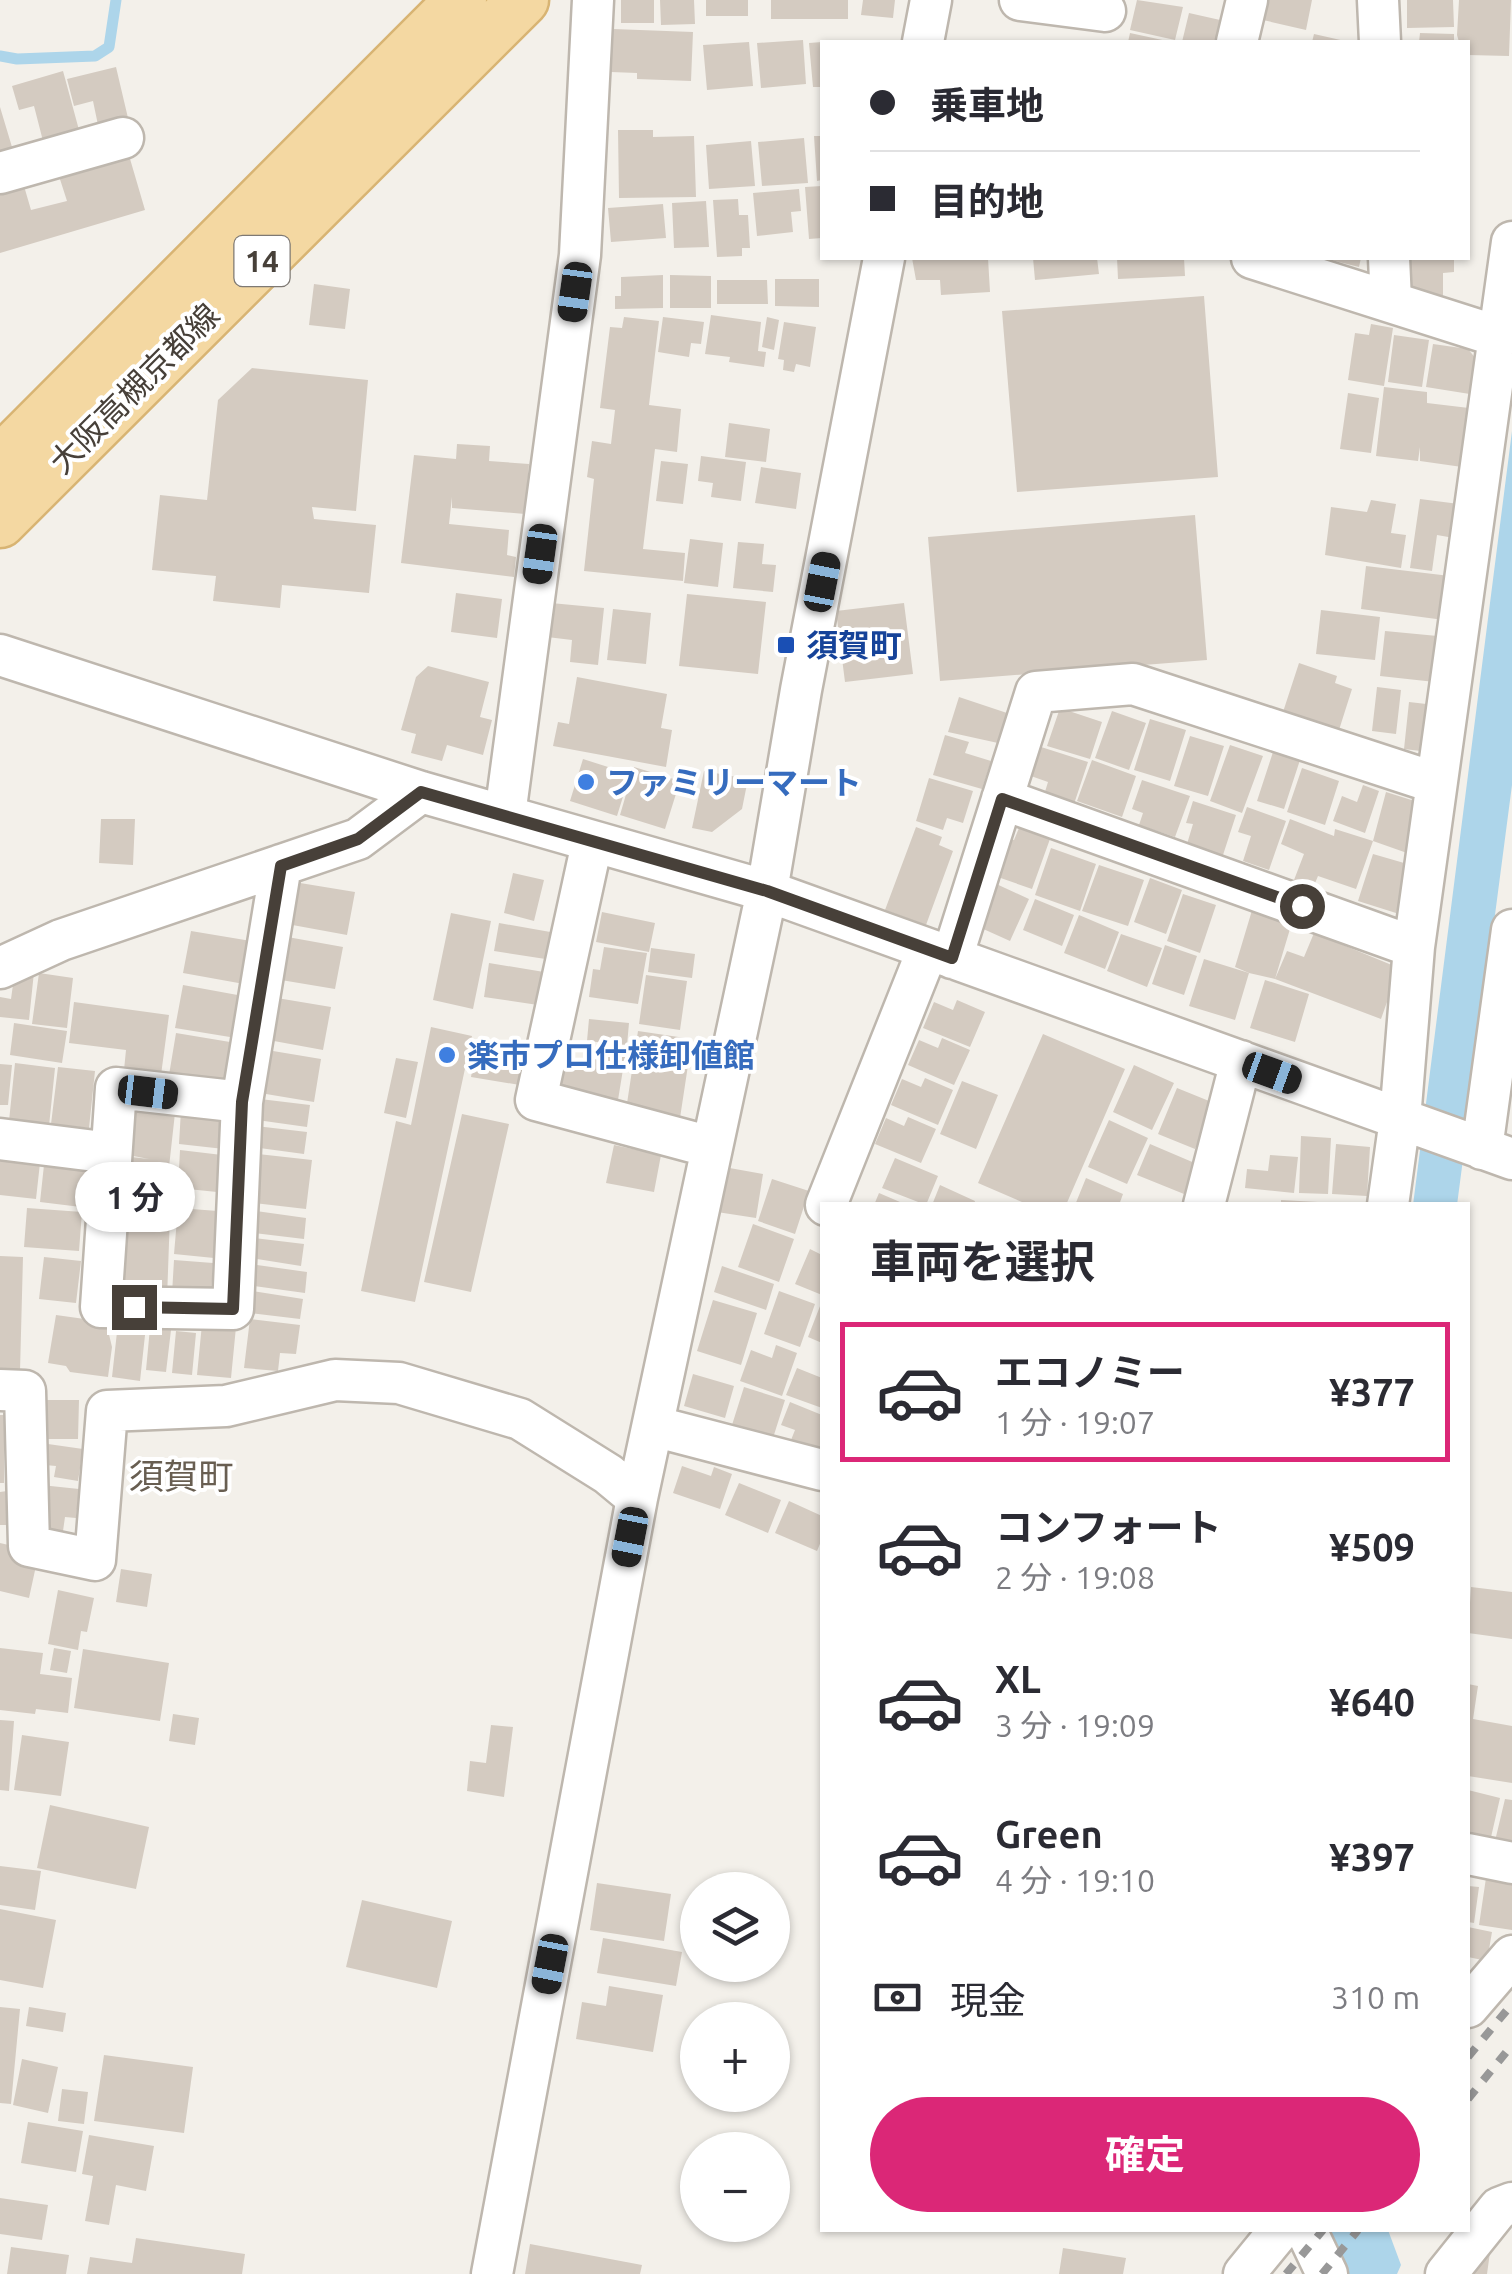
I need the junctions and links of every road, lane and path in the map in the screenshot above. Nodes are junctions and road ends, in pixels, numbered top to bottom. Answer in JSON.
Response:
{"nodes":[{"id":1,"x":461,"y":0,"type":"edge"},
{"id":2,"x":523,"y":0,"type":"edge"},
{"id":3,"x":593,"y":0,"type":"edge"},
{"id":4,"x":931,"y":0,"type":"edge"},
{"id":5,"x":1020,"y":0,"type":"edge"},
{"id":6,"x":1247,"y":0,"type":"edge"},
{"id":7,"x":1378,"y":0,"type":"edge"},
{"id":8,"x":1104,"y":18,"type":"edge"},
{"id":9,"x":923,"y":40,"type":"edge"},
{"id":10,"x":1237,"y":40,"type":"edge"},
{"id":11,"x":1380,"y":40,"type":"edge"},
{"id":12,"x":122,"y":138,"type":"dead end"},
{"id":13,"x":0,"y":173,"type":"edge"},
{"id":14,"x":1512,"y":242,"type":"edge"},
{"id":15,"x":884,"y":260,"type":"edge"},
{"id":16,"x":1259,"y":260,"type":"edge"},
{"id":17,"x":1389,"y":260,"type":"edge"},
{"id":18,"x":1391,"y":300,"type":"junction"},
{"id":19,"x":1500,"y":337,"type":"junction"},
{"id":20,"x":0,"y":462,"type":"edge"},
{"id":21,"x":0,"y":522,"type":"edge"},
{"id":22,"x":0,"y":655,"type":"edge"},
{"id":23,"x":1436,"y":783,"type":"junction"},
{"id":24,"x":421,"y":792,"type":"junction"},
{"id":25,"x":1002,"y":799,"type":"junction"},
{"id":26,"x":505,"y":815,"type":"junction"},
{"id":27,"x":592,"y":843,"type":"junction"},
{"id":28,"x":281,"y":866,"type":"junction"},
{"id":29,"x":767,"y":891,"type":"junction"},
{"id":30,"x":1512,"y":930,"type":"edge"},
{"id":31,"x":1414,"y":947,"type":"junction"},
{"id":32,"x":940,"y":953,"type":"junction"},
{"id":33,"x":0,"y":968,"type":"edge"},
{"id":34,"x":1505,"y":1045,"type":"edge"},
{"id":35,"x":1241,"y":1061,"type":"junction"},
{"id":36,"x":242,"y":1102,"type":"junction"},
{"id":37,"x":1400,"y":1119,"type":"junction"},
{"id":38,"x":0,"y":1139,"type":"edge"},
{"id":39,"x":712,"y":1147,"type":"junction"},
{"id":40,"x":112,"y":1152,"type":"junction"},
{"id":41,"x":1497,"y":1154,"type":"edge"},
{"id":42,"x":828,"y":1202,"type":"edge"},
{"id":43,"x":1205,"y":1202,"type":"edge"},
{"id":44,"x":1388,"y":1202,"type":"edge"},
{"id":45,"x":0,"y":1390,"type":"edge"},
{"id":46,"x":653,"y":1426,"type":"junction"},
{"id":47,"x":820,"y":1469,"type":"edge"},
{"id":48,"x":637,"y":1498,"type":"junction"},
{"id":49,"x":1470,"y":1854,"type":"edge"},
{"id":50,"x":1512,"y":1863,"type":"edge"},
{"id":51,"x":1512,"y":1956,"type":"edge"},
{"id":52,"x":1470,"y":2005,"type":"edge"},
{"id":53,"x":1512,"y":2203,"type":"edge"},
{"id":54,"x":1278,"y":2232,"type":"edge"},
{"id":55,"x":1307,"y":2232,"type":"edge"},
{"id":56,"x":492,"y":2274,"type":"edge"},
{"id":57,"x":1244,"y":2274,"type":"edge"},
{"id":58,"x":1327,"y":2274,"type":"edge"},
{"id":59,"x":1446,"y":2274,"type":"edge"}],
"edges":[{"from":1,"to":20,"type":"main road","name":"大阪高槻京都線","number":"14"},
{"from":2,"to":21,"type":"main road","name":"大阪高槻京都線","number":"14"},
{"from":3,"to":26,"type":"street"},
{"from":4,"to":9,"type":"street"},
{"from":5,"to":8,"type":"street"},
{"from":6,"to":10,"type":"street"},
{"from":7,"to":11,"type":"street"},
{"from":12,"to":13,"type":"street"},
{"from":14,"to":19,"type":"street"},
{"from":15,"to":29,"type":"street"},
{"from":16,"to":18,"type":"street"},
{"from":17,"to":18,"type":"street"},
{"from":18,"to":19,"type":"street"},
{"from":19,"to":23,"type":"street"},
{"from":22,"to":24,"type":"street"},
{"from":23,"to":25,"type":"street"},
{"from":23,"to":31,"type":"street"},
{"from":24,"to":26,"type":"street"},
{"from":24,"to":28,"type":"street"},
{"from":25,"to":31,"type":"street"},
{"from":25,"to":32,"type":"street"},
{"from":26,"to":27,"type":"street"},
{"from":27,"to":29,"type":"street"},
{"from":27,"to":39,"type":"street"},
{"from":28,"to":33,"type":"street"},
{"from":28,"to":36,"type":"street"},
{"from":29,"to":32,"type":"street"},
{"from":29,"to":39,"type":"street"},
{"from":30,"to":34,"type":"street"},
{"from":31,"to":37,"type":"street"},
{"from":32,"to":35,"type":"street"},
{"from":32,"to":42,"type":"street"},
{"from":34,"to":41,"type":"street"},
{"from":35,"to":37,"type":"street"},
{"from":35,"to":43,"type":"street"},
{"from":36,"to":40,"type":"street"},
{"from":36,"to":40,"type":"street"},
{"from":37,"to":41,"type":"street"},
{"from":37,"to":44,"type":"street"},
{"from":38,"to":40,"type":"street"},
{"from":39,"to":46,"type":"street"},
{"from":45,"to":48,"type":"street"},
{"from":46,"to":47,"type":"street"},
{"from":46,"to":48,"type":"street"},
{"from":48,"to":56,"type":"street"},
{"from":49,"to":50,"type":"street"},
{"from":51,"to":52,"type":"street"},
{"from":53,"to":59,"type":"street"},
{"from":54,"to":57,"type":"street"},
{"from":55,"to":58,"type":"street"}]}
